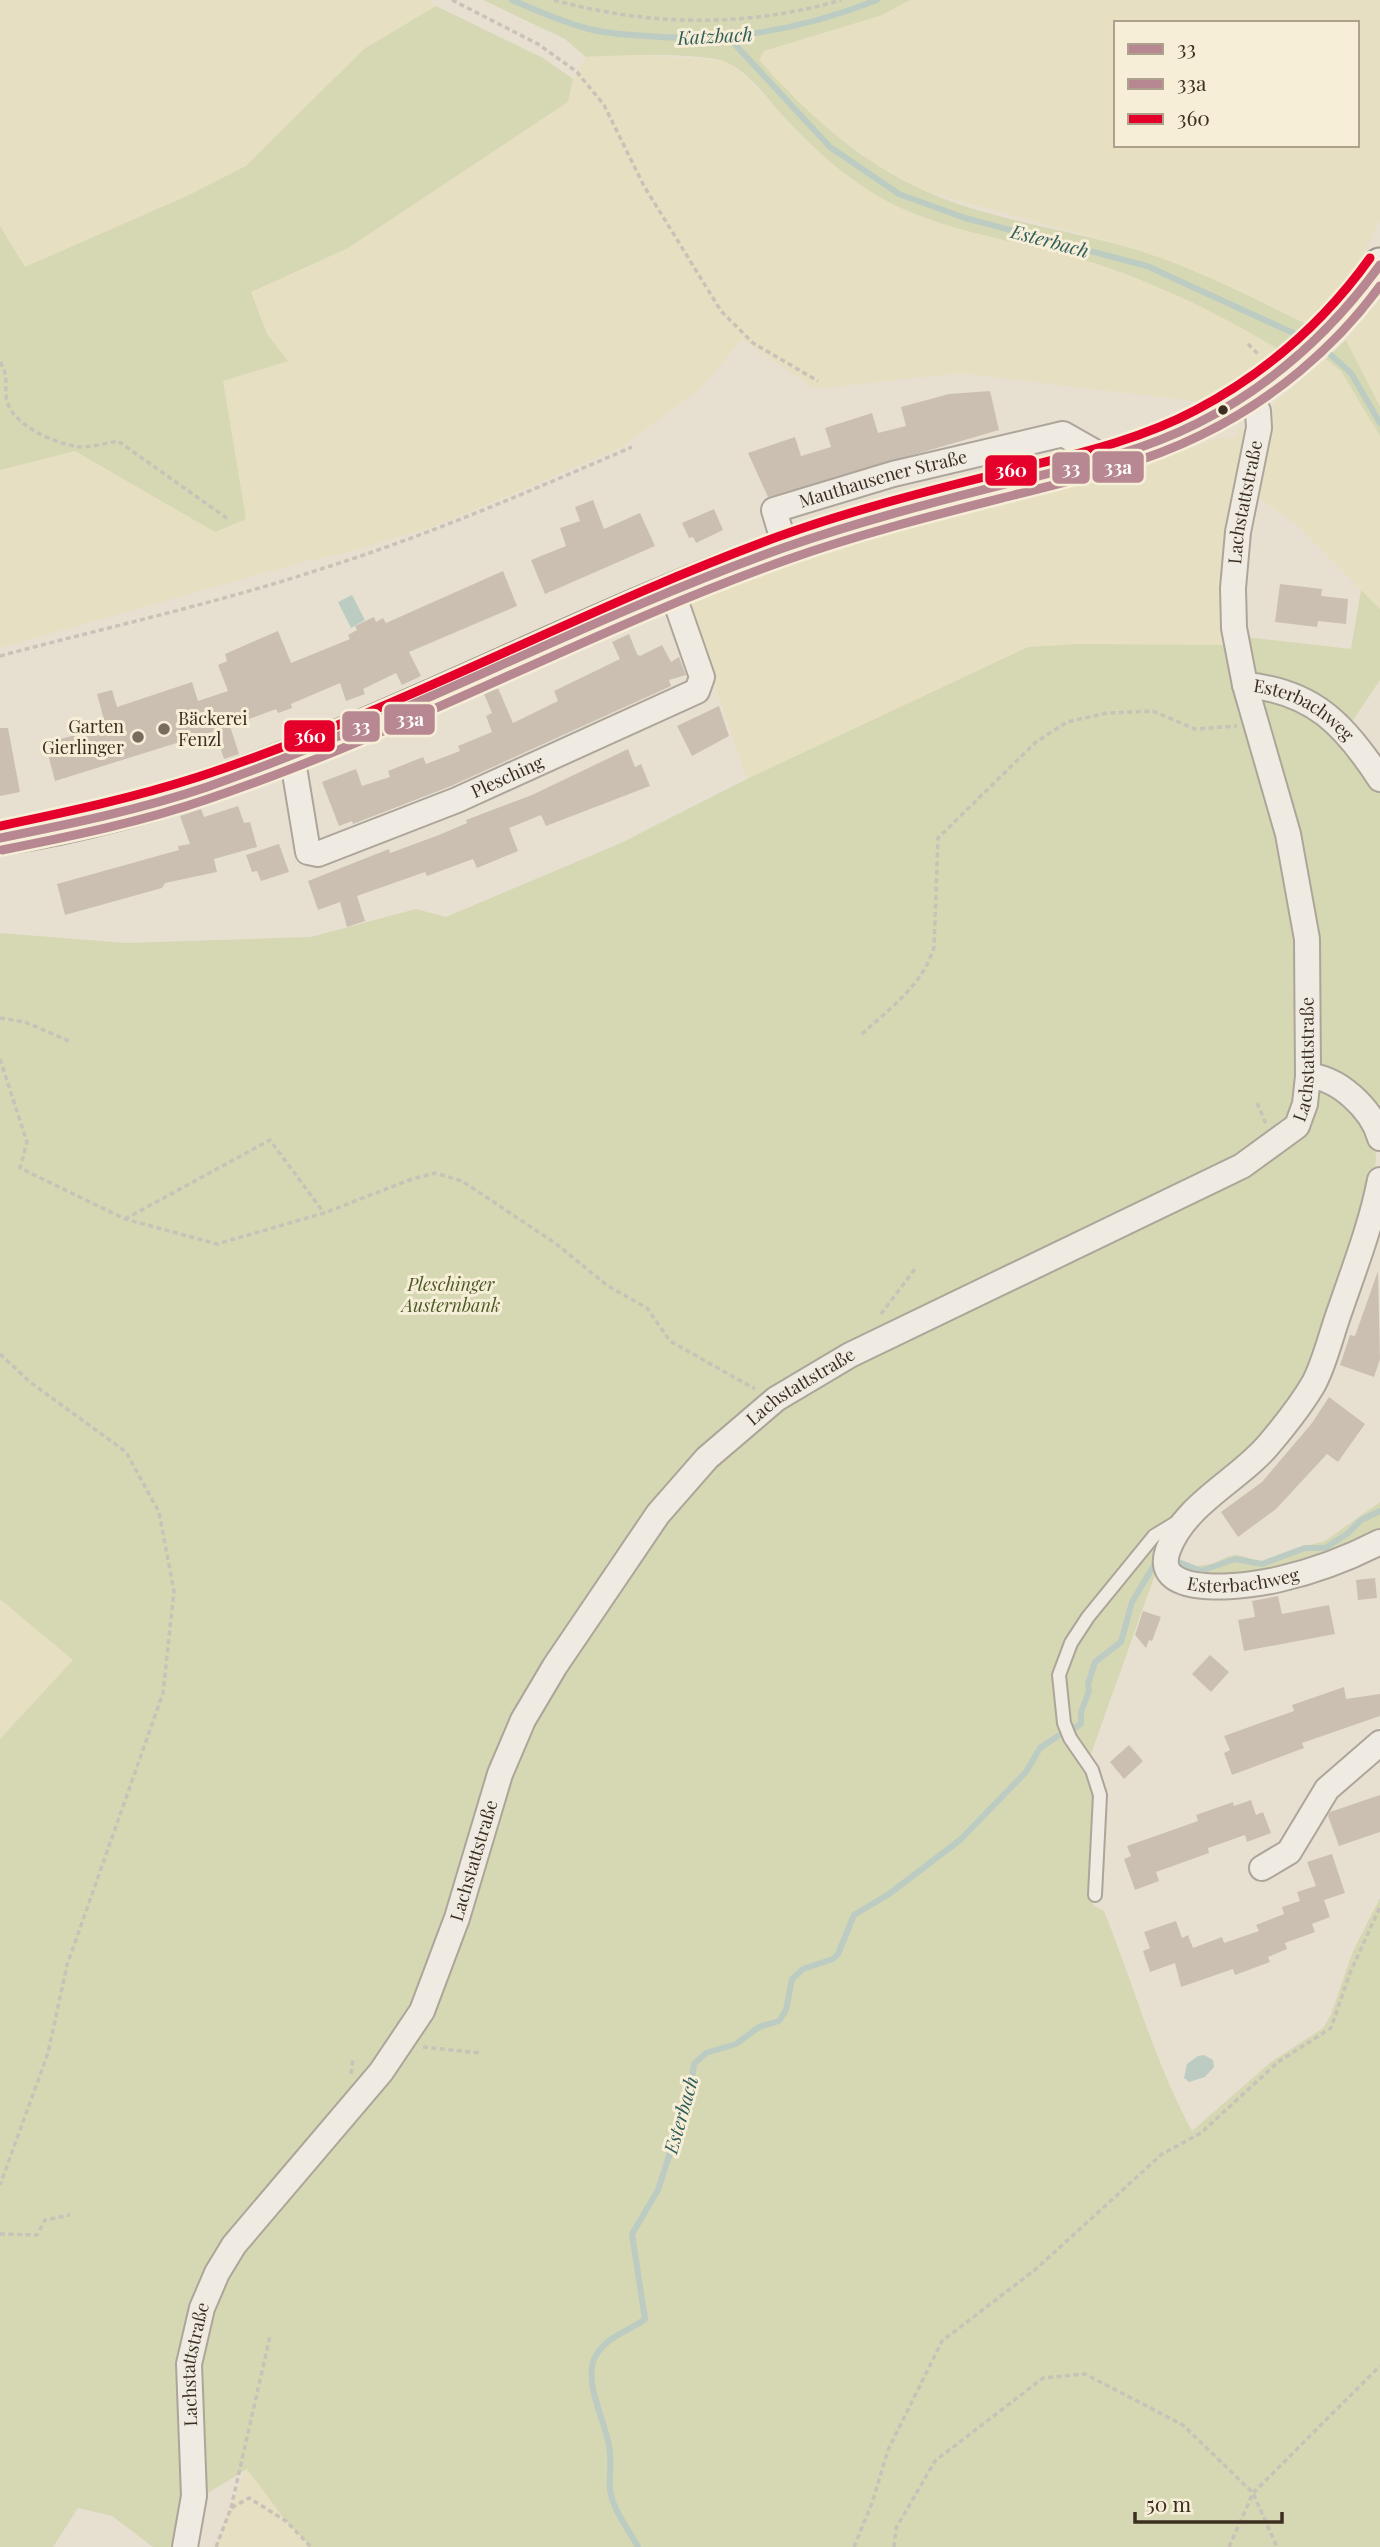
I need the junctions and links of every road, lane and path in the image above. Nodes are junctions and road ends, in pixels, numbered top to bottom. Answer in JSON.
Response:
{"nodes":[{"id":1,"x":452,"y":0,"type":"edge"},
{"id":2,"x":554,"y":0,"type":"edge"},
{"id":3,"x":841,"y":0,"type":"edge"},
{"id":4,"x":1378,"y":271,"type":"edge"},
{"id":5,"x":0,"y":362,"type":"edge"},
{"id":6,"x":818,"y":381,"type":"dead end"},
{"id":7,"x":1247,"y":395,"type":"junction"},
{"id":8,"x":632,"y":447,"type":"dead end"},
{"id":9,"x":228,"y":519,"type":"dead end"},
{"id":10,"x":672,"y":590,"type":"junction"},
{"id":11,"x":0,"y":656,"type":"edge"},
{"id":12,"x":1245,"y":685,"type":"junction"},
{"id":13,"x":1256,"y":724,"type":"junction"},
{"id":14,"x":292,"y":755,"type":"junction"},
{"id":15,"x":1380,"y":779,"type":"edge"},
{"id":16,"x":0,"y":838,"type":"edge"},
{"id":17,"x":0,"y":1018,"type":"edge"},
{"id":18,"x":862,"y":1034,"type":"dead end"},
{"id":19,"x":69,"y":1041,"type":"dead end"},
{"id":20,"x":0,"y":1059,"type":"edge"},
{"id":21,"x":1308,"y":1076,"type":"junction"},
{"id":22,"x":1380,"y":1138,"type":"edge"},
{"id":23,"x":1380,"y":1180,"type":"edge"},
{"id":24,"x":324,"y":1213,"type":"junction"},
{"id":25,"x":125,"y":1219,"type":"junction"},
{"id":26,"x":915,"y":1269,"type":"dead end"},
{"id":27,"x":874,"y":1323,"type":"dead end"},
{"id":28,"x":0,"y":1354,"type":"edge"},
{"id":29,"x":776,"y":1399,"type":"junction"},
{"id":30,"x":1191,"y":1514,"type":"junction"},
{"id":31,"x":1380,"y":1542,"type":"edge"},
{"id":32,"x":1380,"y":1743,"type":"edge"},
{"id":33,"x":1262,"y":1868,"type":"dead end"},
{"id":34,"x":1096,"y":1895,"type":"dead end"},
{"id":35,"x":1380,"y":1908,"type":"edge"},
{"id":36,"x":405,"y":2040,"type":"junction"},
{"id":37,"x":480,"y":2053,"type":"dead end"},
{"id":38,"x":0,"y":2185,"type":"edge"},
{"id":39,"x":70,"y":2215,"type":"dead end"},
{"id":40,"x":0,"y":2234,"type":"edge"},
{"id":41,"x":270,"y":2336,"type":"dead end"},
{"id":42,"x":1380,"y":2366,"type":"edge"},
{"id":43,"x":1253,"y":2493,"type":"junction"},
{"id":44,"x":231,"y":2508,"type":"junction"},
{"id":45,"x":185,"y":2547,"type":"edge"},
{"id":46,"x":216,"y":2547,"type":"edge"},
{"id":47,"x":311,"y":2547,"type":"edge"},
{"id":48,"x":853,"y":2547,"type":"edge"},
{"id":49,"x":894,"y":2547,"type":"edge"},
{"id":50,"x":1229,"y":2547,"type":"edge"},
{"id":51,"x":1277,"y":2547,"type":"edge"}],
"edges":[{"from":1,"to":6,"type":"path"},
{"from":2,"to":3,"type":"path"},
{"from":4,"to":7,"type":"main road","name":"Mauthausener Straße"},
{"from":5,"to":9,"type":"path"},
{"from":7,"to":10,"type":"main road","name":"Mauthausener Straße"},
{"from":7,"to":12,"type":"street","name":"Lachstattstraße"},
{"from":8,"to":11,"type":"path"},
{"from":10,"to":14,"type":"main road"},
{"from":10,"to":14,"type":"street","name":"Plesching"},
{"from":12,"to":13,"type":"street","name":"Lachstattstraße"},
{"from":12,"to":15,"type":"street","name":"Esterbachweg"},
{"from":13,"to":18,"type":"path"},
{"from":13,"to":21,"type":"street","name":"Lachstattstraße"},
{"from":14,"to":16,"type":"main road"},
{"from":17,"to":19,"type":"path"},
{"from":20,"to":25,"type":"path"},
{"from":21,"to":22,"type":"street"},
{"from":21,"to":29,"type":"street","name":"Lachstattstraße"},
{"from":23,"to":30,"type":"street"},
{"from":24,"to":25,"type":"path"},
{"from":24,"to":25,"type":"path"},
{"from":24,"to":29,"type":"path"},
{"from":26,"to":27,"type":"path"},
{"from":28,"to":38,"type":"path"},
{"from":29,"to":36,"type":"street","name":"Lachstattstraße"},
{"from":30,"to":31,"type":"street","name":"Esterbachweg"},
{"from":30,"to":34,"type":"lane"},
{"from":32,"to":33,"type":"street"},
{"from":35,"to":48,"type":"path"},
{"from":36,"to":37,"type":"path"},
{"from":36,"to":45,"type":"street","name":"Lachstattstraße"},
{"from":39,"to":40,"type":"path"},
{"from":41,"to":44,"type":"path"},
{"from":42,"to":43,"type":"path"},
{"from":43,"to":49,"type":"path"},
{"from":43,"to":50,"type":"path"},
{"from":43,"to":51,"type":"path"},
{"from":44,"to":46,"type":"path"},
{"from":44,"to":47,"type":"path"}]}
